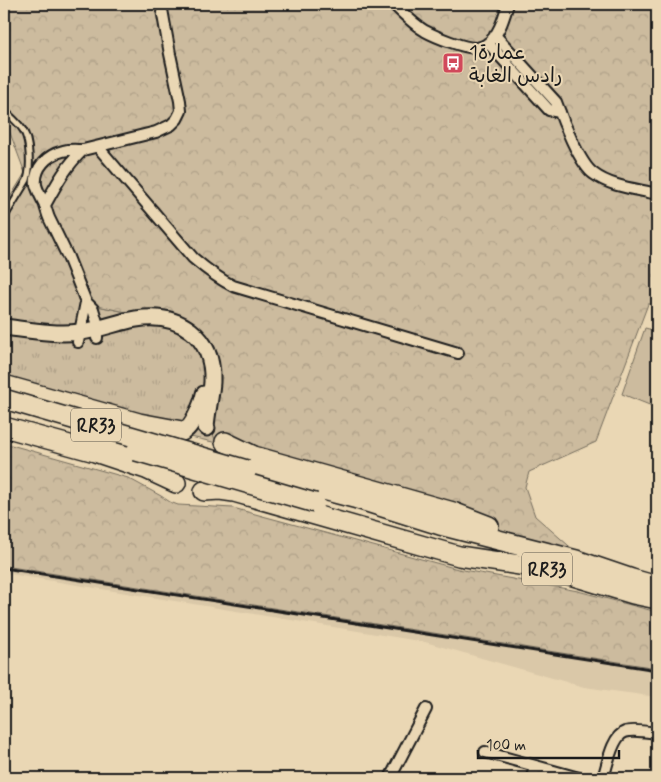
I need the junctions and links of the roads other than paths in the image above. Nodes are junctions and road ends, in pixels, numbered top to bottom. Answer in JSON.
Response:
{"nodes":[{"id":1,"x":161,"y":4,"type":"edge"},
{"id":2,"x":393,"y":4,"type":"edge"},
{"id":3,"x":508,"y":4,"type":"edge"},
{"id":4,"x":492,"y":39,"type":"junction"},
{"id":5,"x":4,"y":110,"type":"edge"},
{"id":6,"x":98,"y":147,"type":"junction"},
{"id":7,"x":83,"y":150,"type":"junction"},
{"id":8,"x":657,"y":194,"type":"edge"},
{"id":9,"x":45,"y":205,"type":"junction"},
{"id":10,"x":4,"y":218,"type":"edge"},
{"id":11,"x":86,"y":302,"type":"junction"},
{"id":12,"x":4,"y":327,"type":"edge"},
{"id":13,"x":97,"y":333,"type":"junction"},
{"id":14,"x":4,"y":336,"type":"edge"},
{"id":15,"x":79,"y":337,"type":"junction"},
{"id":16,"x":458,"y":353,"type":"dead end"},
{"id":17,"x":4,"y":385,"type":"edge"},
{"id":18,"x":4,"y":398,"type":"edge"},
{"id":19,"x":4,"y":414,"type":"edge"},
{"id":20,"x":4,"y":427,"type":"edge"},
{"id":21,"x":206,"y":428,"type":"junction"},
{"id":22,"x":184,"y":430,"type":"junction"},
{"id":23,"x":225,"y":442,"type":"junction"},
{"id":24,"x":190,"y":489,"type":"junction"},
{"id":25,"x":439,"y":530,"type":"junction"},
{"id":26,"x":576,"y":560,"type":"junction"},
{"id":27,"x":553,"y":570,"type":"junction"},
{"id":28,"x":657,"y":586,"type":"edge"},
{"id":29,"x":657,"y":599,"type":"edge"},
{"id":30,"x":426,"y":709,"type":"dead end"},
{"id":31,"x":657,"y":733,"type":"edge"},
{"id":32,"x":485,"y":752,"type":"dead end"},
{"id":33,"x":535,"y":766,"type":"junction"},
{"id":34,"x":390,"y":778,"type":"edge"},
{"id":35,"x":532,"y":778,"type":"edge"},
{"id":36,"x":579,"y":778,"type":"edge"},
{"id":37,"x":603,"y":778,"type":"edge"}],
"edges":[{"from":1,"to":6,"type":"street"},
{"from":2,"to":4,"type":"street"},
{"from":3,"to":4,"type":"street"},
{"from":4,"to":8,"type":"street"},
{"from":5,"to":10,"type":"lane"},
{"from":6,"to":7,"type":"street"},
{"from":6,"to":16,"type":"street"},
{"from":7,"to":9,"type":"street"},
{"from":7,"to":9,"type":"street"},
{"from":9,"to":11,"type":"street"},
{"from":11,"to":13,"type":"street"},
{"from":11,"to":15,"type":"street"},
{"from":12,"to":15,"type":"street"},
{"from":13,"to":15,"type":"street"},
{"from":13,"to":21,"type":"street"},
{"from":13,"to":22,"type":"street"},
{"from":14,"to":15,"type":"street"},
{"from":17,"to":22,"type":"highway"},
{"from":18,"to":25,"type":"highway","number":"RR33","bridge":true},
{"from":19,"to":25,"type":"highway","number":"RR33","bridge":true},
{"from":20,"to":24,"type":"highway"},
{"from":21,"to":22,"type":"street"},
{"from":21,"to":23,"type":"street"},
{"from":22,"to":24,"type":"street"},
{"from":23,"to":24,"type":"street"},
{"from":23,"to":26,"type":"highway"},
{"from":24,"to":27,"type":"highway"},
{"from":25,"to":26,"type":"highway","number":"RR33"},
{"from":25,"to":27,"type":"highway","number":"RR33"},
{"from":26,"to":28,"type":"highway","number":"RR33"},
{"from":27,"to":29,"type":"highway","number":"RR33"},
{"from":30,"to":34,"type":"street"},
{"from":31,"to":37,"type":"street"},
{"from":32,"to":33,"type":"street"},
{"from":33,"to":35,"type":"street"},
{"from":33,"to":36,"type":"street"}]}
